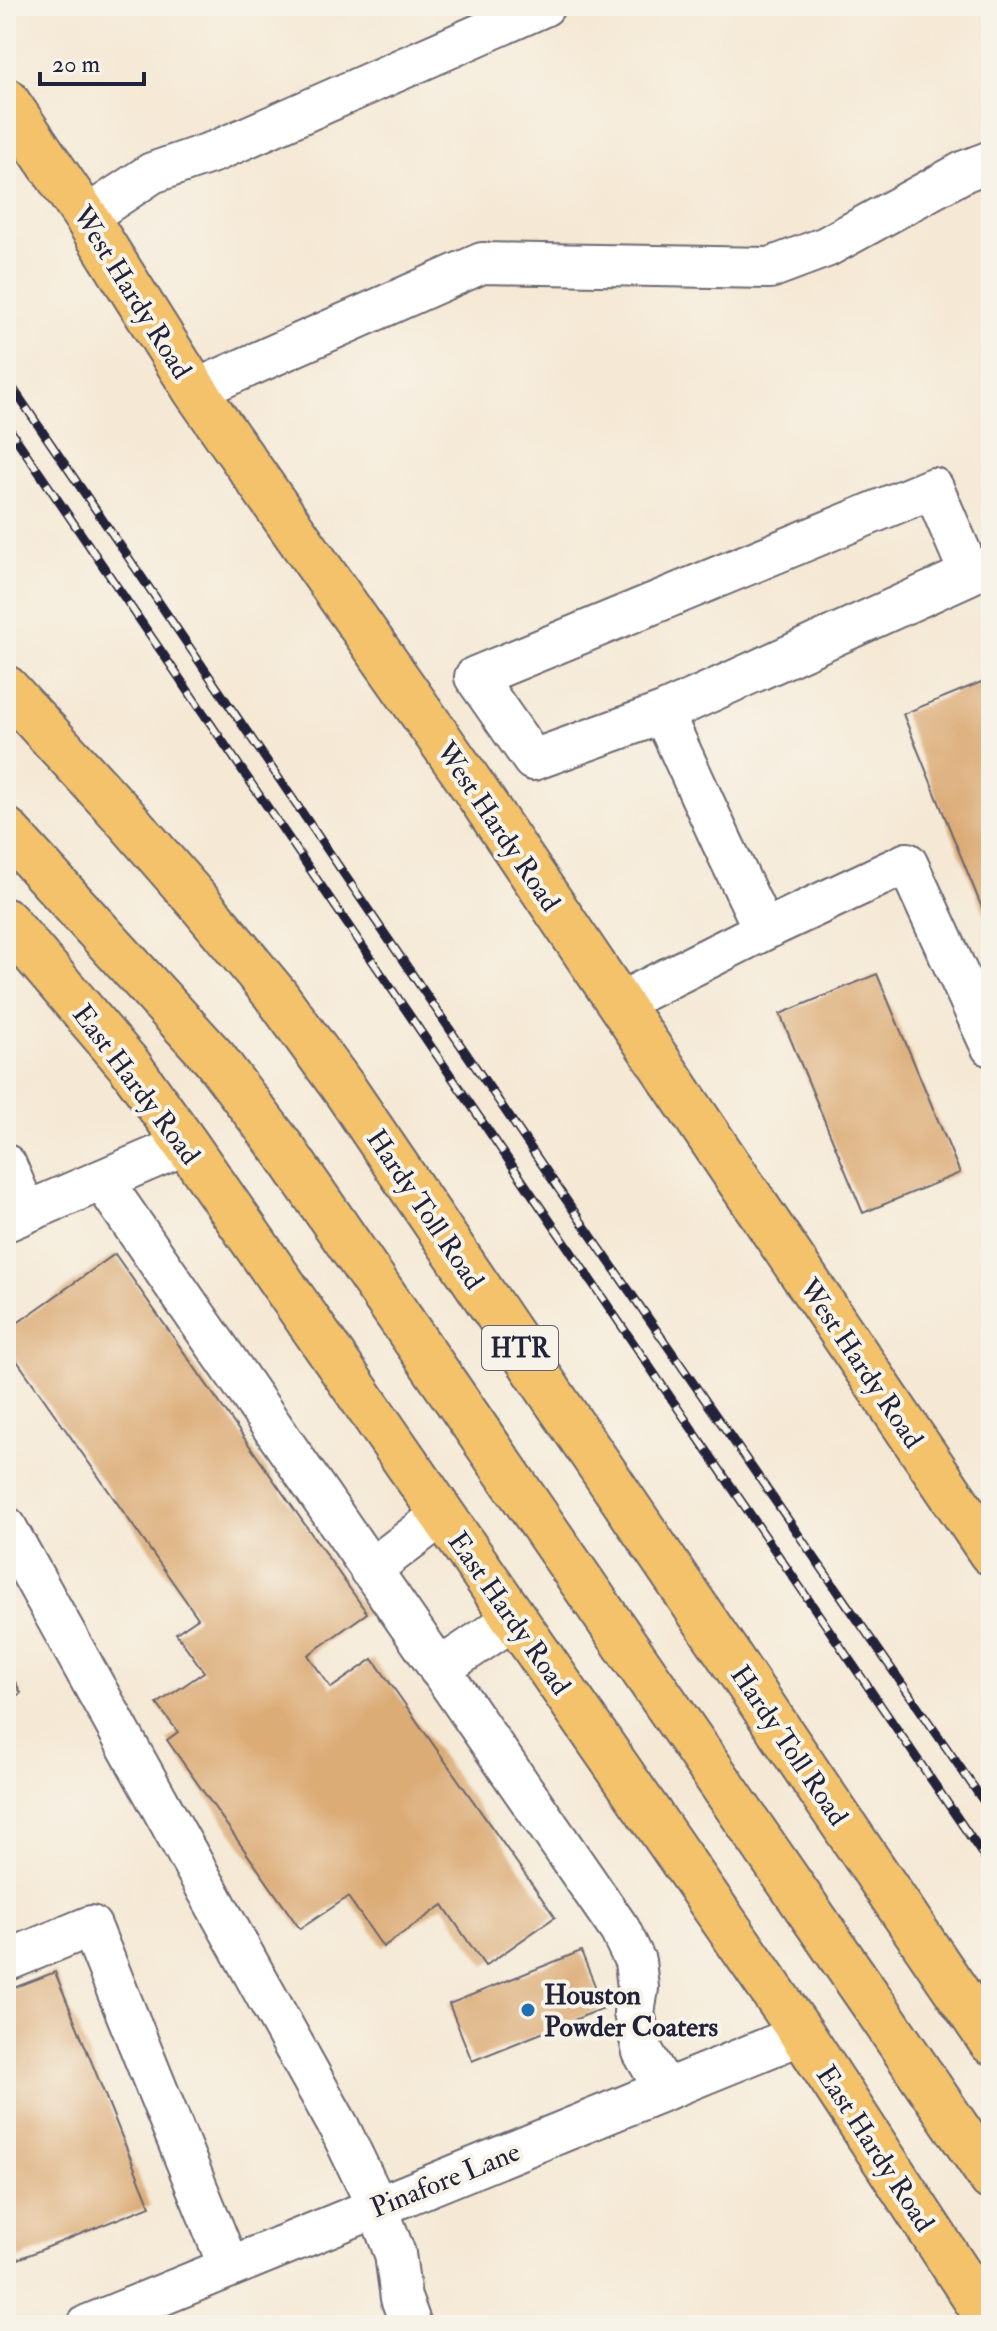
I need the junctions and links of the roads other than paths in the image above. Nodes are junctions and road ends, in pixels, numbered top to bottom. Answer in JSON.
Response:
{"nodes":[{"id":1,"x":544,"y":6,"type":"edge"},
{"id":2,"x":6,"y":100,"type":"edge"},
{"id":3,"x":991,"y":161,"type":"edge"},
{"id":4,"x":86,"y":217,"type":"junction"},
{"id":5,"x":195,"y":390,"type":"junction"},
{"id":6,"x":6,"y":688,"type":"edge"},
{"id":7,"x":663,"y":713,"type":"junction"},
{"id":8,"x":6,"y":830,"type":"edge"},
{"id":9,"x":6,"y":921,"type":"edge"},
{"id":10,"x":764,"y":930,"type":"junction"},
{"id":11,"x":619,"y":1003,"type":"junction"},
{"id":12,"x":991,"y":1046,"type":"edge"},
{"id":13,"x":186,"y":1144,"type":"junction"},
{"id":14,"x":6,"y":1165,"type":"edge"},
{"id":15,"x":102,"y":1180,"type":"junction"},
{"id":16,"x":16,"y":1216,"type":"edge"},
{"id":17,"x":442,"y":1515,"type":"junction"},
{"id":18,"x":6,"y":1527,"type":"edge"},
{"id":19,"x":991,"y":1553,"type":"edge"},
{"id":20,"x":370,"y":1570,"type":"junction"},
{"id":21,"x":514,"y":1619,"type":"junction"},
{"id":22,"x":439,"y":1669,"type":"junction"},
{"id":23,"x":6,"y":1961,"type":"edge"},
{"id":24,"x":802,"y":2034,"type":"junction"},
{"id":25,"x":991,"y":2042,"type":"edge"},
{"id":26,"x":665,"y":2090,"type":"junction"},
{"id":27,"x":991,"y":2178,"type":"edge"},
{"id":28,"x":377,"y":2206,"type":"junction"},
{"id":29,"x":229,"y":2267,"type":"junction"},
{"id":30,"x":991,"y":2323,"type":"edge"},
{"id":31,"x":88,"y":2325,"type":"edge"},
{"id":32,"x":411,"y":2325,"type":"edge"}],
"edges":[{"from":1,"to":4,"type":"street"},
{"from":2,"to":4,"type":"main road","name":"West Hardy Road"},
{"from":3,"to":5,"type":"street"},
{"from":4,"to":5,"type":"main road","name":"West Hardy Road"},
{"from":5,"to":11,"type":"main road","name":"West Hardy Road"},
{"from":6,"to":25,"type":"main road","name":"Hardy Toll Road","number":"HTR"},
{"from":7,"to":7,"type":"street"},
{"from":7,"to":10,"type":"street"},
{"from":8,"to":27,"type":"main road","number":"HTR"},
{"from":9,"to":13,"type":"main road","name":"East Hardy Road"},
{"from":10,"to":11,"type":"street"},
{"from":10,"to":12,"type":"street"},
{"from":11,"to":19,"type":"main road","name":"West Hardy Road"},
{"from":13,"to":15,"type":"street"},
{"from":13,"to":17,"type":"main road","name":"East Hardy Road"},
{"from":14,"to":16,"type":"street"},
{"from":15,"to":16,"type":"street"},
{"from":15,"to":20,"type":"street"},
{"from":17,"to":20,"type":"street"},
{"from":17,"to":21,"type":"main road","name":"East Hardy Road"},
{"from":18,"to":28,"type":"street"},
{"from":20,"to":22,"type":"street"},
{"from":21,"to":22,"type":"street"},
{"from":21,"to":24,"type":"main road","name":"East Hardy Road"},
{"from":22,"to":26,"type":"street"},
{"from":23,"to":29,"type":"street"},
{"from":24,"to":26,"type":"street","name":"Pinafore Lane"},
{"from":24,"to":30,"type":"main road","name":"East Hardy Road"},
{"from":26,"to":28,"type":"street","name":"Pinafore Lane"},
{"from":28,"to":29,"type":"street","name":"Pinafore Lane"},
{"from":28,"to":32,"type":"street"},
{"from":29,"to":31,"type":"street","name":"Pinafore Lane"}]}
